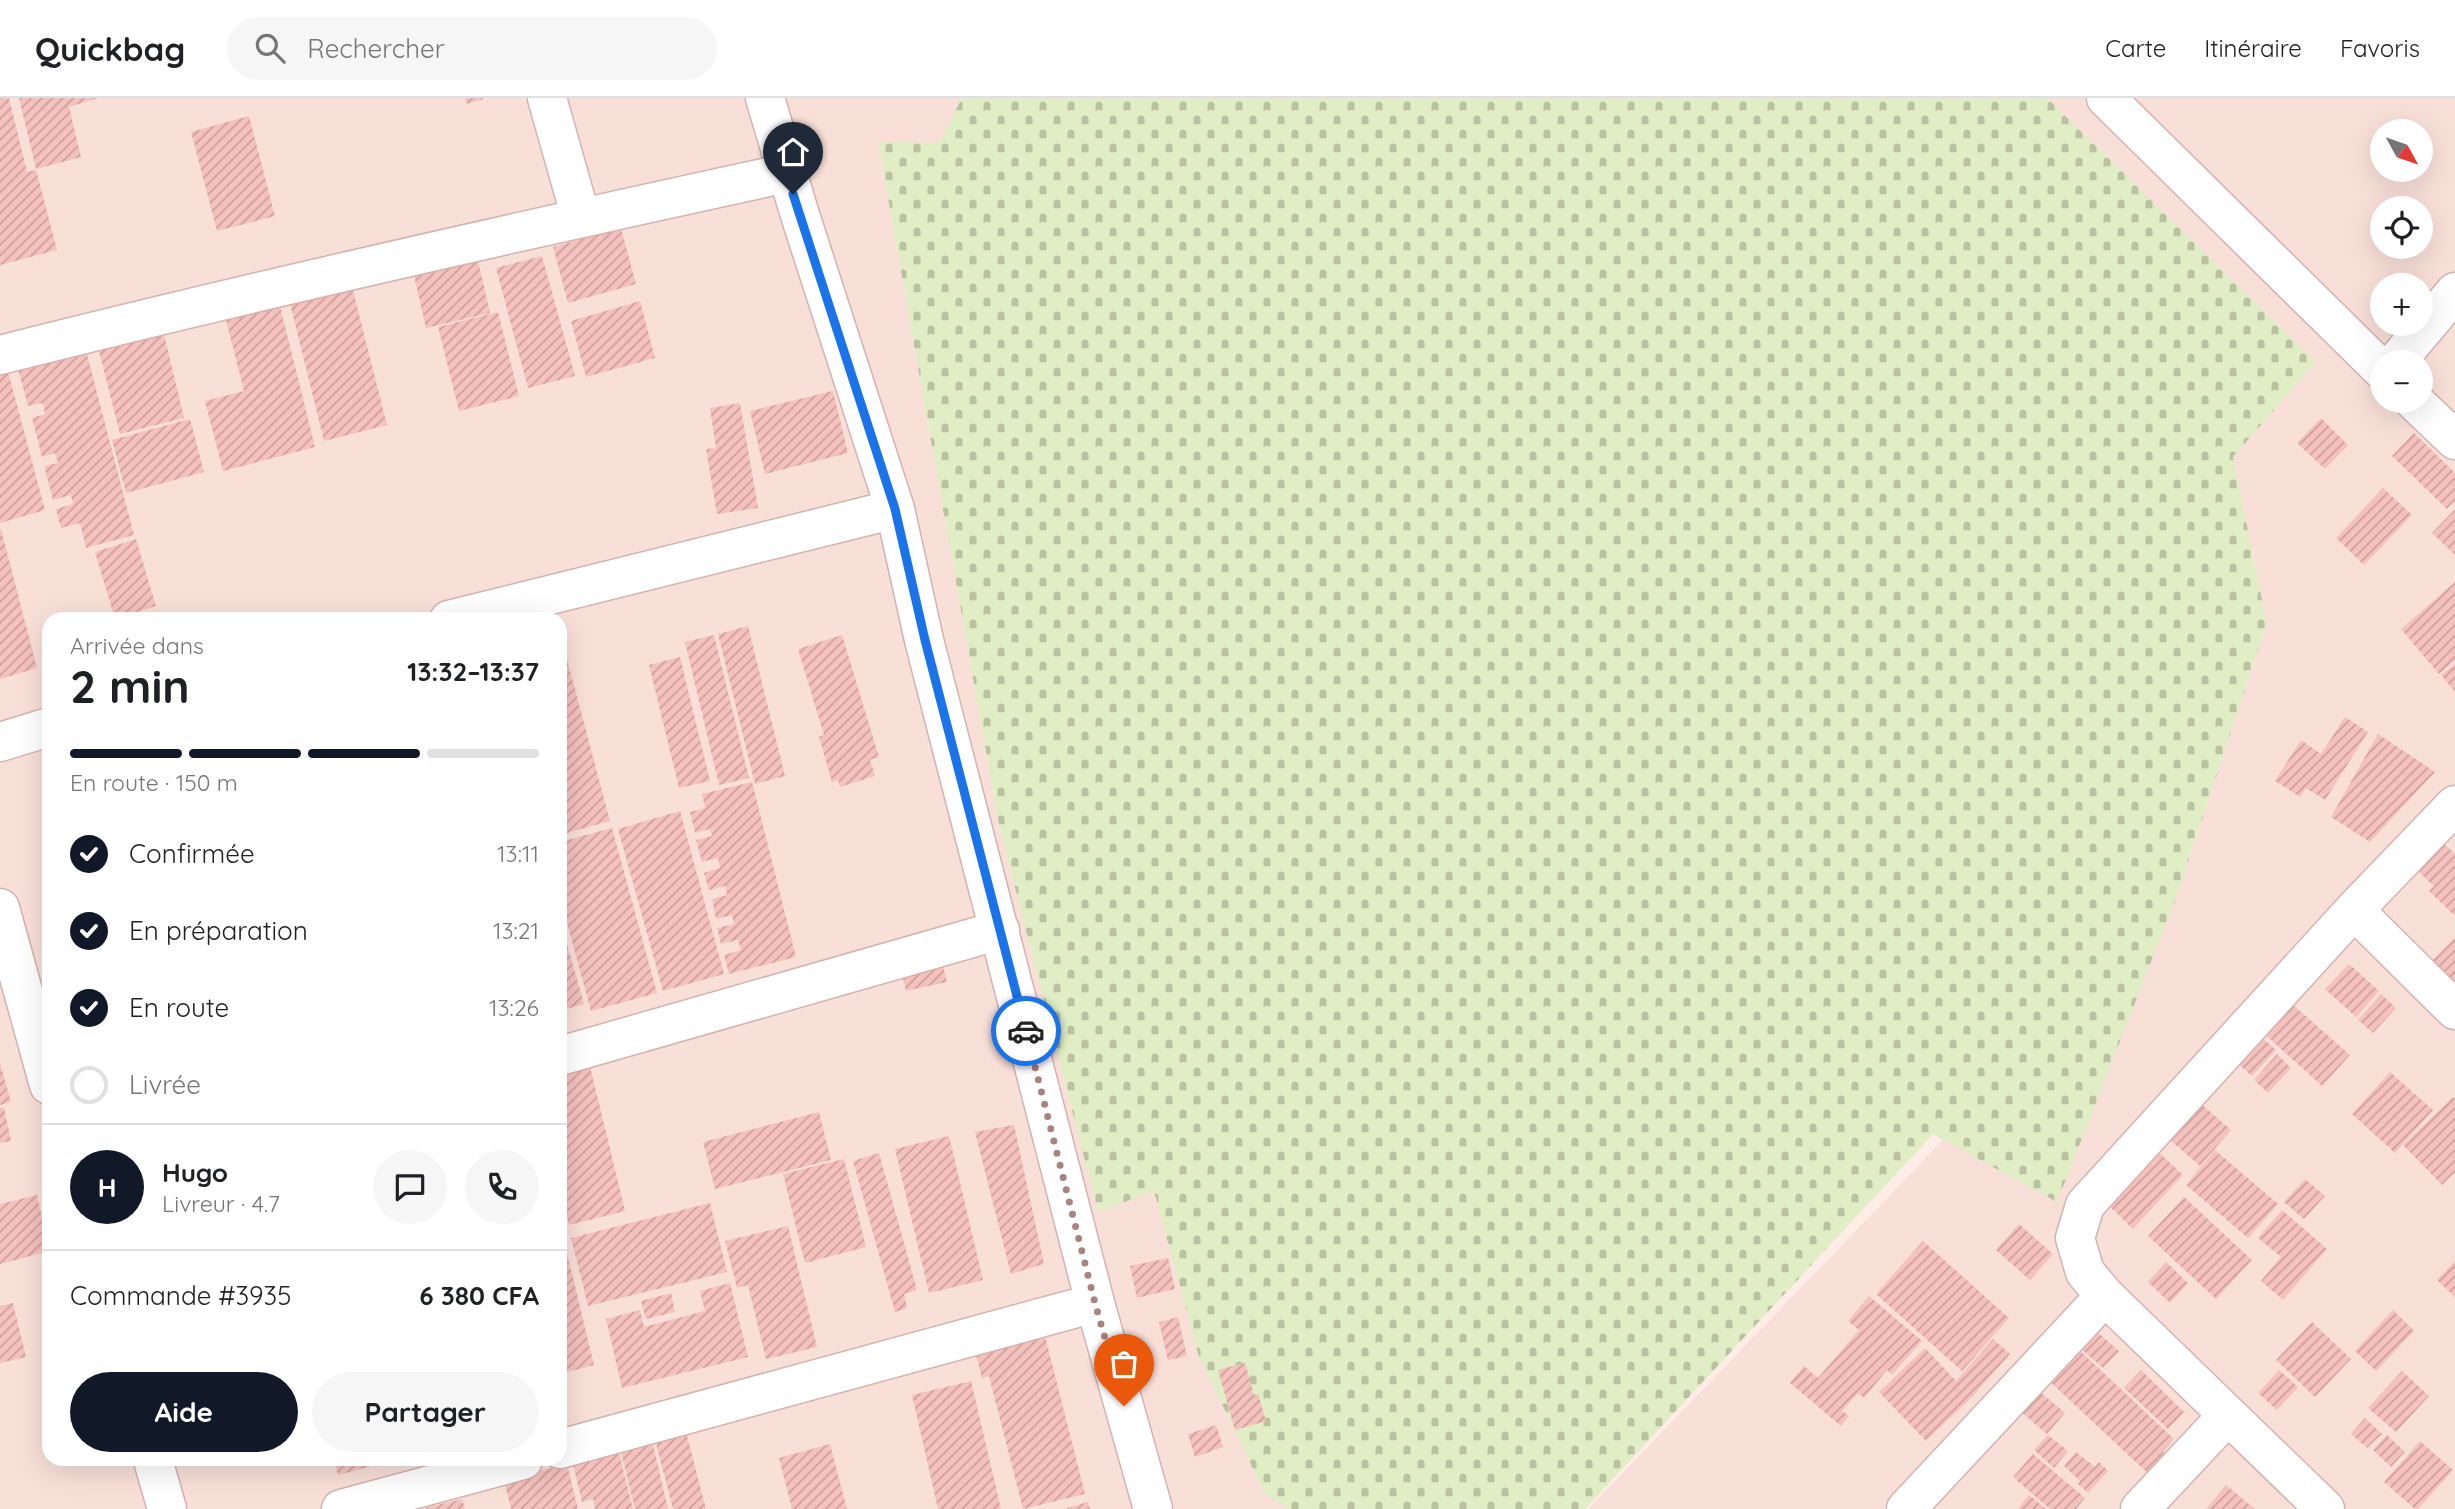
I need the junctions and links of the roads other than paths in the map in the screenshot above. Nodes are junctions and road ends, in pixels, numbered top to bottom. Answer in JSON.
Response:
{"nodes":[{"id":1,"x":547,"y":98,"type":"edge"},
{"id":2,"x":765,"y":98,"type":"edge"},
{"id":3,"x":2106,"y":98,"type":"edge"},
{"id":4,"x":787,"y":173,"type":"junction"},
{"id":5,"x":582,"y":218,"type":"junction"},
{"id":6,"x":2455,"y":292,"type":"edge"},
{"id":7,"x":2406,"y":350,"type":"edge"},
{"id":8,"x":0,"y":355,"type":"edge"},
{"id":9,"x":2370,"y":358,"type":"edge"},
{"id":10,"x":2427,"y":413,"type":"edge"},
{"id":11,"x":2455,"y":440,"type":"edge"},
{"id":12,"x":895,"y":509,"type":"junction"},
{"id":13,"x":481,"y":612,"type":"edge"},
{"id":14,"x":42,"y":729,"type":"edge"},
{"id":15,"x":0,"y":742,"type":"edge"},
{"id":16,"x":2455,"y":805,"type":"edge"},
{"id":17,"x":0,"y":908,"type":"edge"},
{"id":18,"x":2354,"y":910,"type":"junction"},
{"id":19,"x":1000,"y":930,"type":"junction"},
{"id":20,"x":2455,"y":1010,"type":"edge"},
{"id":21,"x":567,"y":1054,"type":"edge"},
{"id":22,"x":42,"y":1060,"type":"edge"},
{"id":23,"x":2105,"y":1296,"type":"junction"},
{"id":24,"x":1095,"y":1303,"type":"junction"},
{"id":25,"x":2228,"y":1415,"type":"junction"},
{"id":26,"x":567,"y":1447,"type":"edge"},
{"id":27,"x":155,"y":1466,"type":"edge"},
{"id":28,"x":501,"y":1466,"type":"edge"},
{"id":29,"x":167,"y":1509,"type":"edge"},
{"id":30,"x":341,"y":1509,"type":"edge"},
{"id":31,"x":1153,"y":1509,"type":"edge"},
{"id":32,"x":1906,"y":1509,"type":"edge"},
{"id":33,"x":2140,"y":1509,"type":"edge"},
{"id":34,"x":2325,"y":1509,"type":"edge"}],
"edges":[{"from":1,"to":5,"type":"street"},
{"from":2,"to":4,"type":"street"},
{"from":3,"to":9,"type":"street"},
{"from":4,"to":5,"type":"street"},
{"from":4,"to":12,"type":"street"},
{"from":5,"to":8,"type":"street"},
{"from":6,"to":7,"type":"street"},
{"from":10,"to":11,"type":"street"},
{"from":12,"to":13,"type":"street"},
{"from":12,"to":19,"type":"street"},
{"from":14,"to":15,"type":"street"},
{"from":16,"to":18,"type":"street"},
{"from":17,"to":22,"type":"street"},
{"from":18,"to":20,"type":"street"},
{"from":18,"to":23,"type":"street"},
{"from":19,"to":21,"type":"street"},
{"from":19,"to":24,"type":"street"},
{"from":23,"to":25,"type":"street"},
{"from":23,"to":32,"type":"street"},
{"from":24,"to":26,"type":"street"},
{"from":24,"to":31,"type":"street"},
{"from":25,"to":33,"type":"street"},
{"from":25,"to":34,"type":"street"},
{"from":27,"to":29,"type":"street"},
{"from":28,"to":30,"type":"street"}]}
